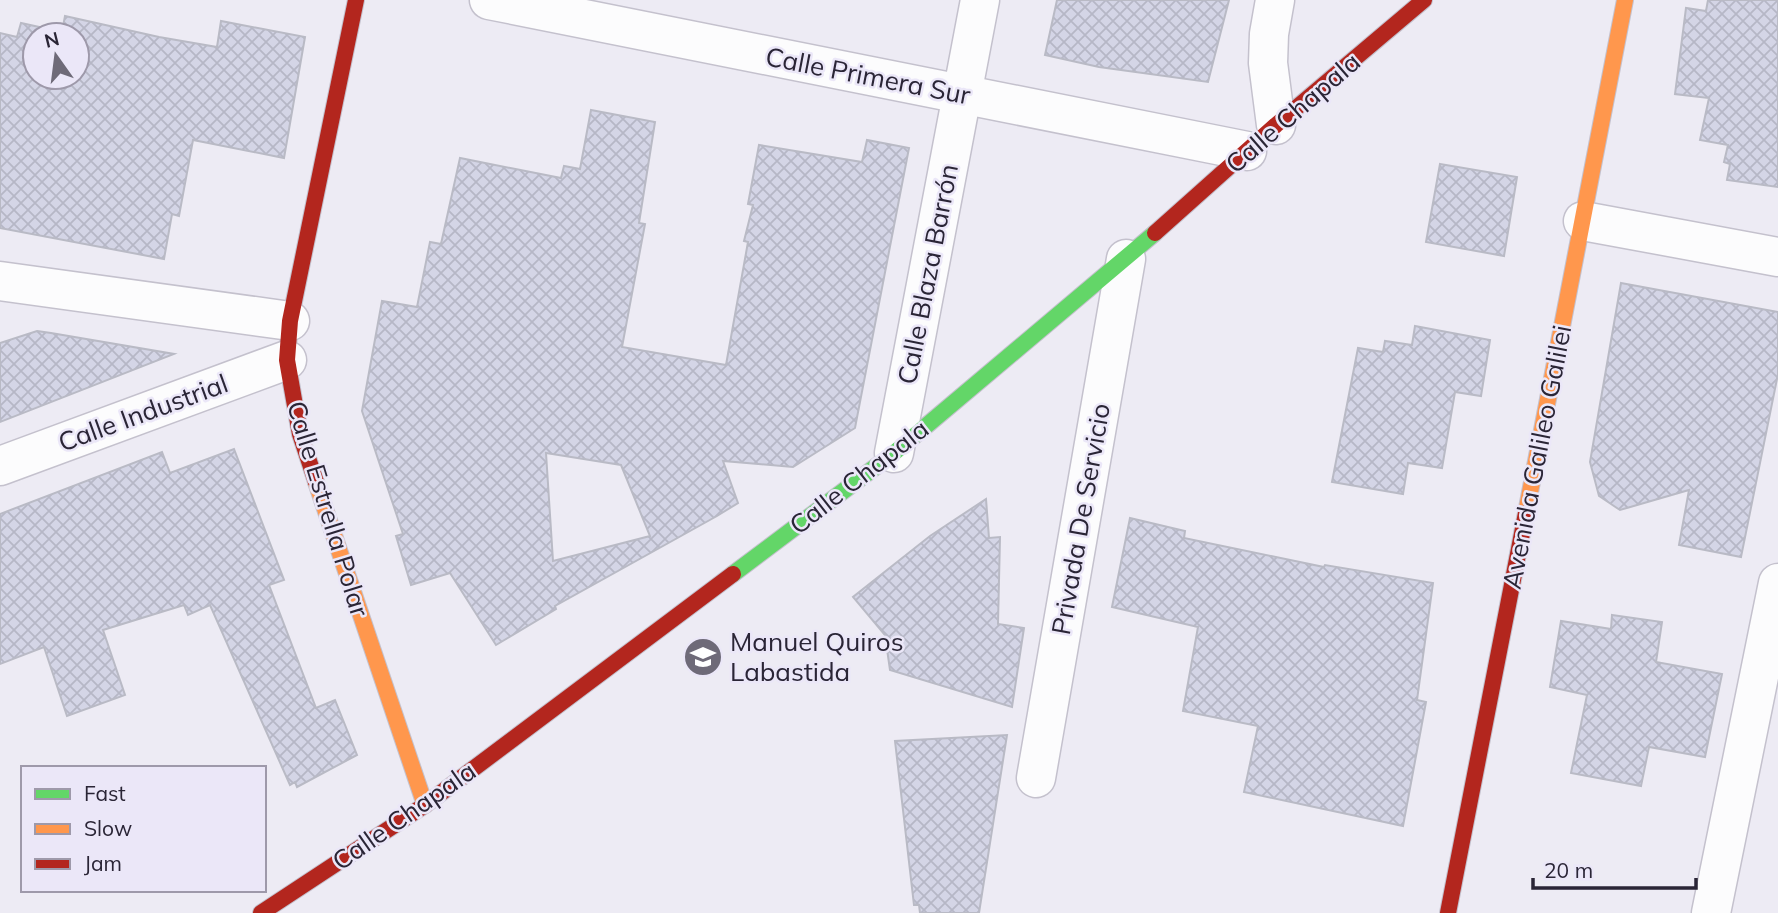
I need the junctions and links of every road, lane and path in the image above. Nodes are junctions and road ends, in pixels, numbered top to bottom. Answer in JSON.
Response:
{"nodes":[{"id":1,"x":356,"y":0,"type":"edge"},
{"id":2,"x":489,"y":0,"type":"edge"},
{"id":3,"x":980,"y":0,"type":"edge"},
{"id":4,"x":1275,"y":0,"type":"edge"},
{"id":5,"x":1424,"y":0,"type":"edge"},
{"id":6,"x":1625,"y":0,"type":"edge"},
{"id":7,"x":962,"y":95,"type":"junction"},
{"id":8,"x":1276,"y":125,"type":"junction"},
{"id":9,"x":1247,"y":151,"type":"junction"},
{"id":10,"x":1583,"y":221,"type":"junction"},
{"id":11,"x":1778,"y":257,"type":"edge"},
{"id":12,"x":1126,"y":259,"type":"junction"},
{"id":13,"x":0,"y":281,"type":"edge"},
{"id":14,"x":289,"y":321,"type":"junction"},
{"id":15,"x":287,"y":360,"type":"junction"},
{"id":16,"x":894,"y":453,"type":"junction"},
{"id":17,"x":0,"y":466,"type":"edge"},
{"id":18,"x":1778,"y":583,"type":"edge"},
{"id":19,"x":1036,"y":778,"type":"dead end"},
{"id":20,"x":425,"y":805,"type":"junction"},
{"id":21,"x":261,"y":913,"type":"edge"},
{"id":22,"x":1448,"y":913,"type":"edge"},
{"id":23,"x":1711,"y":913,"type":"edge"}],
"edges":[{"from":1,"to":14,"type":"street","name":"Calle Estrella Polar"},
{"from":2,"to":7,"type":"street","name":"Calle Primera Sur"},
{"from":3,"to":7,"type":"street","name":"Calle Blaza Barrón"},
{"from":4,"to":8,"type":"street"},
{"from":5,"to":8,"type":"street","name":"Calle Chapala"},
{"from":6,"to":10,"type":"street","name":"Avenida Galileo Galilei"},
{"from":7,"to":9,"type":"street","name":"Calle Primera Sur"},
{"from":7,"to":16,"type":"street","name":"Calle Blaza Barrón"},
{"from":8,"to":9,"type":"street","name":"Calle Chapala"},
{"from":9,"to":12,"type":"street","name":"Calle Chapala"},
{"from":10,"to":11,"type":"street"},
{"from":10,"to":22,"type":"street","name":"Avenida Galileo Galilei"},
{"from":12,"to":16,"type":"street","name":"Calle Chapala"},
{"from":12,"to":19,"type":"street","name":"Privada De Servicio"},
{"from":13,"to":14,"type":"street"},
{"from":14,"to":15,"type":"street","name":"Calle Estrella Polar"},
{"from":15,"to":17,"type":"street","name":"Calle Industrial"},
{"from":15,"to":20,"type":"street","name":"Calle Estrella Polar"},
{"from":16,"to":20,"type":"street","name":"Calle Chapala"},
{"from":18,"to":23,"type":"street"},
{"from":20,"to":21,"type":"street","name":"Calle Chapala"}]}
